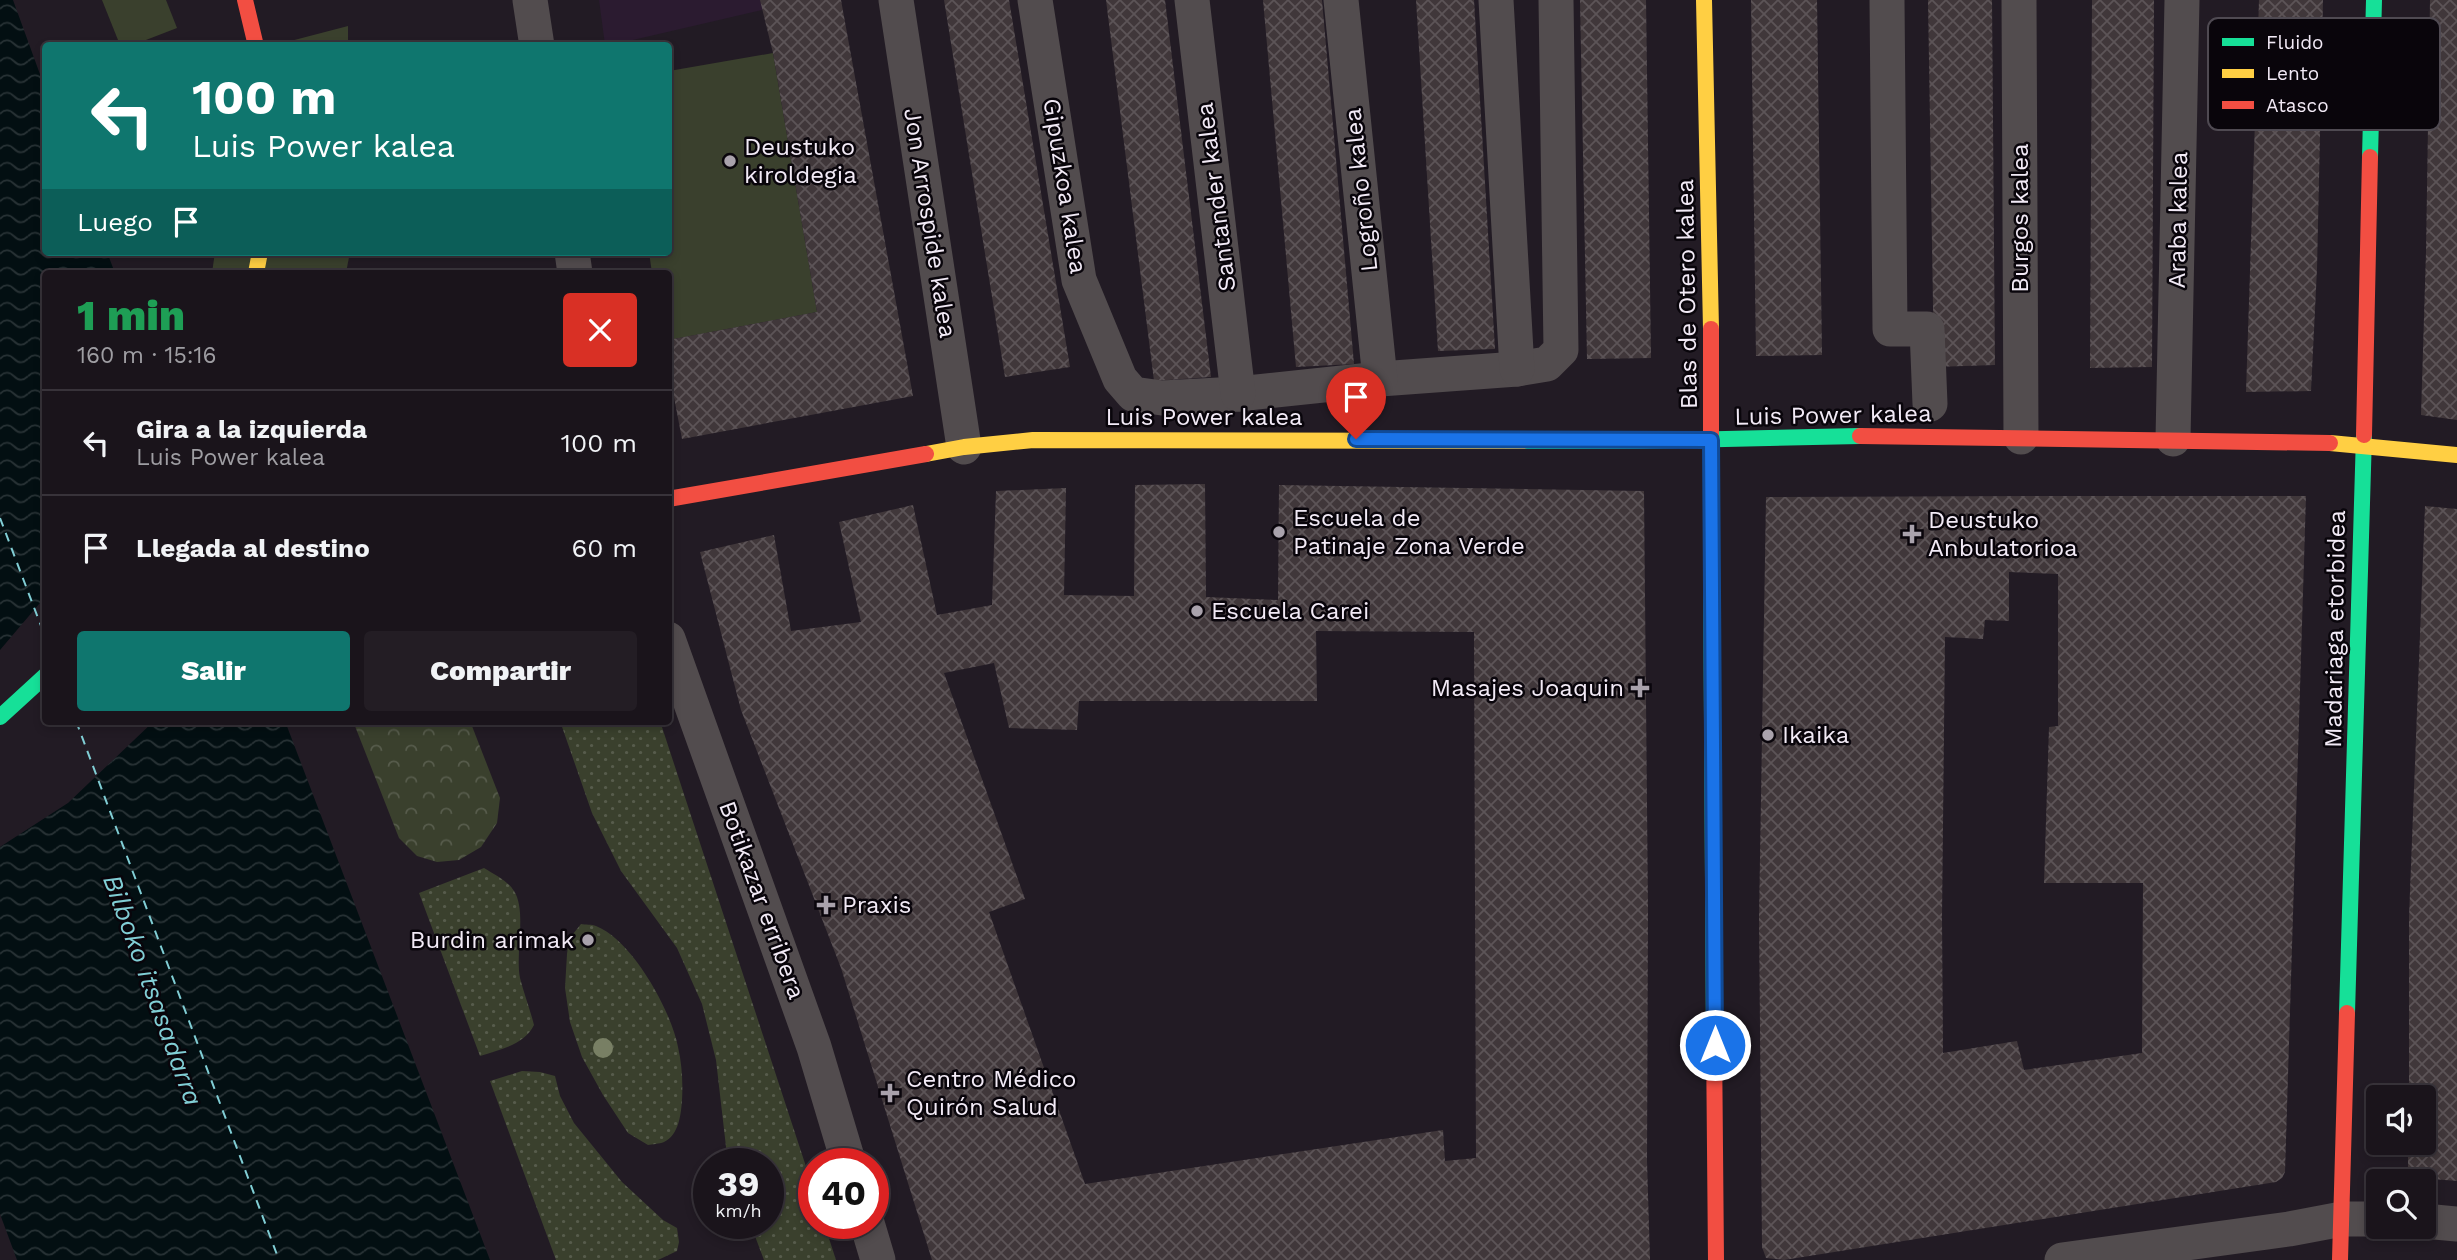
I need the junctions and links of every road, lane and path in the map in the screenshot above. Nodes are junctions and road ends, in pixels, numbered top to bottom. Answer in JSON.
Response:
{"nodes":[{"id":1,"x":246,"y":0,"type":"edge"},
{"id":2,"x":530,"y":0,"type":"edge"},
{"id":3,"x":896,"y":0,"type":"edge"},
{"id":4,"x":1035,"y":0,"type":"edge"},
{"id":5,"x":1192,"y":0,"type":"edge"},
{"id":6,"x":1341,"y":0,"type":"edge"},
{"id":7,"x":1496,"y":0,"type":"edge"},
{"id":8,"x":1556,"y":0,"type":"edge"},
{"id":9,"x":1704,"y":0,"type":"edge"},
{"id":10,"x":1887,"y":0,"type":"edge"},
{"id":11,"x":2019,"y":0,"type":"edge"},
{"id":12,"x":2182,"y":0,"type":"edge"},
{"id":13,"x":2374,"y":0,"type":"edge"},
{"id":14,"x":2374,"y":18,"type":"edge"},
{"id":15,"x":255,"y":42,"type":"edge"},
{"id":16,"x":536,"y":42,"type":"edge"},
{"id":17,"x":2371,"y":130,"type":"edge"},
{"id":18,"x":1517,"y":369,"type":"junction"},
{"id":19,"x":1380,"y":379,"type":"junction"},
{"id":20,"x":1238,"y":394,"type":"junction"},
{"id":21,"x":1930,"y":404,"type":"dead end"},
{"id":22,"x":2021,"y":437,"type":"junction"},
{"id":23,"x":2173,"y":439,"type":"junction"},
{"id":24,"x":1711,"y":440,"type":"junction"},
{"id":25,"x":2364,"y":445,"type":"junction"},
{"id":26,"x":964,"y":447,"type":"junction"},
{"id":27,"x":2457,"y":455,"type":"edge"},
{"id":28,"x":672,"y":498,"type":"edge"},
{"id":29,"x":672,"y":650,"type":"edge"},
{"id":30,"x":42,"y":679,"type":"edge"},
{"id":31,"x":0,"y":717,"type":"edge"},
{"id":32,"x":844,"y":1148,"type":"edge"},
{"id":33,"x":2342,"y":1219,"type":"junction"},
{"id":34,"x":2366,"y":1219,"type":"edge"},
{"id":35,"x":2436,"y":1222,"type":"edge"},
{"id":36,"x":2457,"y":1224,"type":"edge"},
{"id":37,"x":872,"y":1239,"type":"edge"},
{"id":38,"x":878,"y":1260,"type":"edge"},
{"id":39,"x":1716,"y":1260,"type":"edge"},
{"id":40,"x":2062,"y":1260,"type":"edge"},
{"id":41,"x":2340,"y":1260,"type":"edge"}],
"edges":[{"from":1,"to":15,"type":"street"},
{"from":2,"to":16,"type":"street"},
{"from":3,"to":26,"type":"street","name":"Jon Arrospide kalea"},
{"from":4,"to":20,"type":"street","name":"Gipuzkoa kalea"},
{"from":5,"to":20,"type":"street","name":"Santander kalea"},
{"from":6,"to":19,"type":"street","name":"Logroño kalea"},
{"from":7,"to":18,"type":"street"},
{"from":8,"to":18,"type":"street","name":"Gipuzkoa kalea"},
{"from":9,"to":24,"type":"street","name":"Blas de Otero kalea"},
{"from":10,"to":21,"type":"street"},
{"from":11,"to":22,"type":"street","name":"Burgos kalea"},
{"from":12,"to":23,"type":"street","name":"Araba kalea"},
{"from":13,"to":14,"type":"street","name":"Madariaga etorbidea"},
{"from":17,"to":25,"type":"street","name":"Madariaga etorbidea"},
{"from":18,"to":19,"type":"street","name":"Gipuzkoa kalea"},
{"from":19,"to":20,"type":"street","name":"Gipuzkoa kalea"},
{"from":22,"to":23,"type":"street","name":"Luis Power kalea"},
{"from":22,"to":24,"type":"street","name":"Luis Power kalea"},
{"from":23,"to":25,"type":"street","name":"Luis Power kalea"},
{"from":24,"to":26,"type":"street","name":"Luis Power kalea"},
{"from":24,"to":39,"type":"street","name":"Blas de Otero kalea"},
{"from":25,"to":27,"type":"street","name":"Luis Power kalea"},
{"from":25,"to":33,"type":"street","name":"Madariaga etorbidea"},
{"from":26,"to":28,"type":"street","name":"Luis Power kalea"},
{"from":29,"to":32,"type":"street","name":"Botikazar erribera"},
{"from":30,"to":31,"type":"street"},
{"from":33,"to":34,"type":"street"},
{"from":33,"to":40,"type":"street"},
{"from":33,"to":41,"type":"street","name":"Madariaga etorbidea"},
{"from":35,"to":36,"type":"street"},
{"from":37,"to":38,"type":"street"}]}
